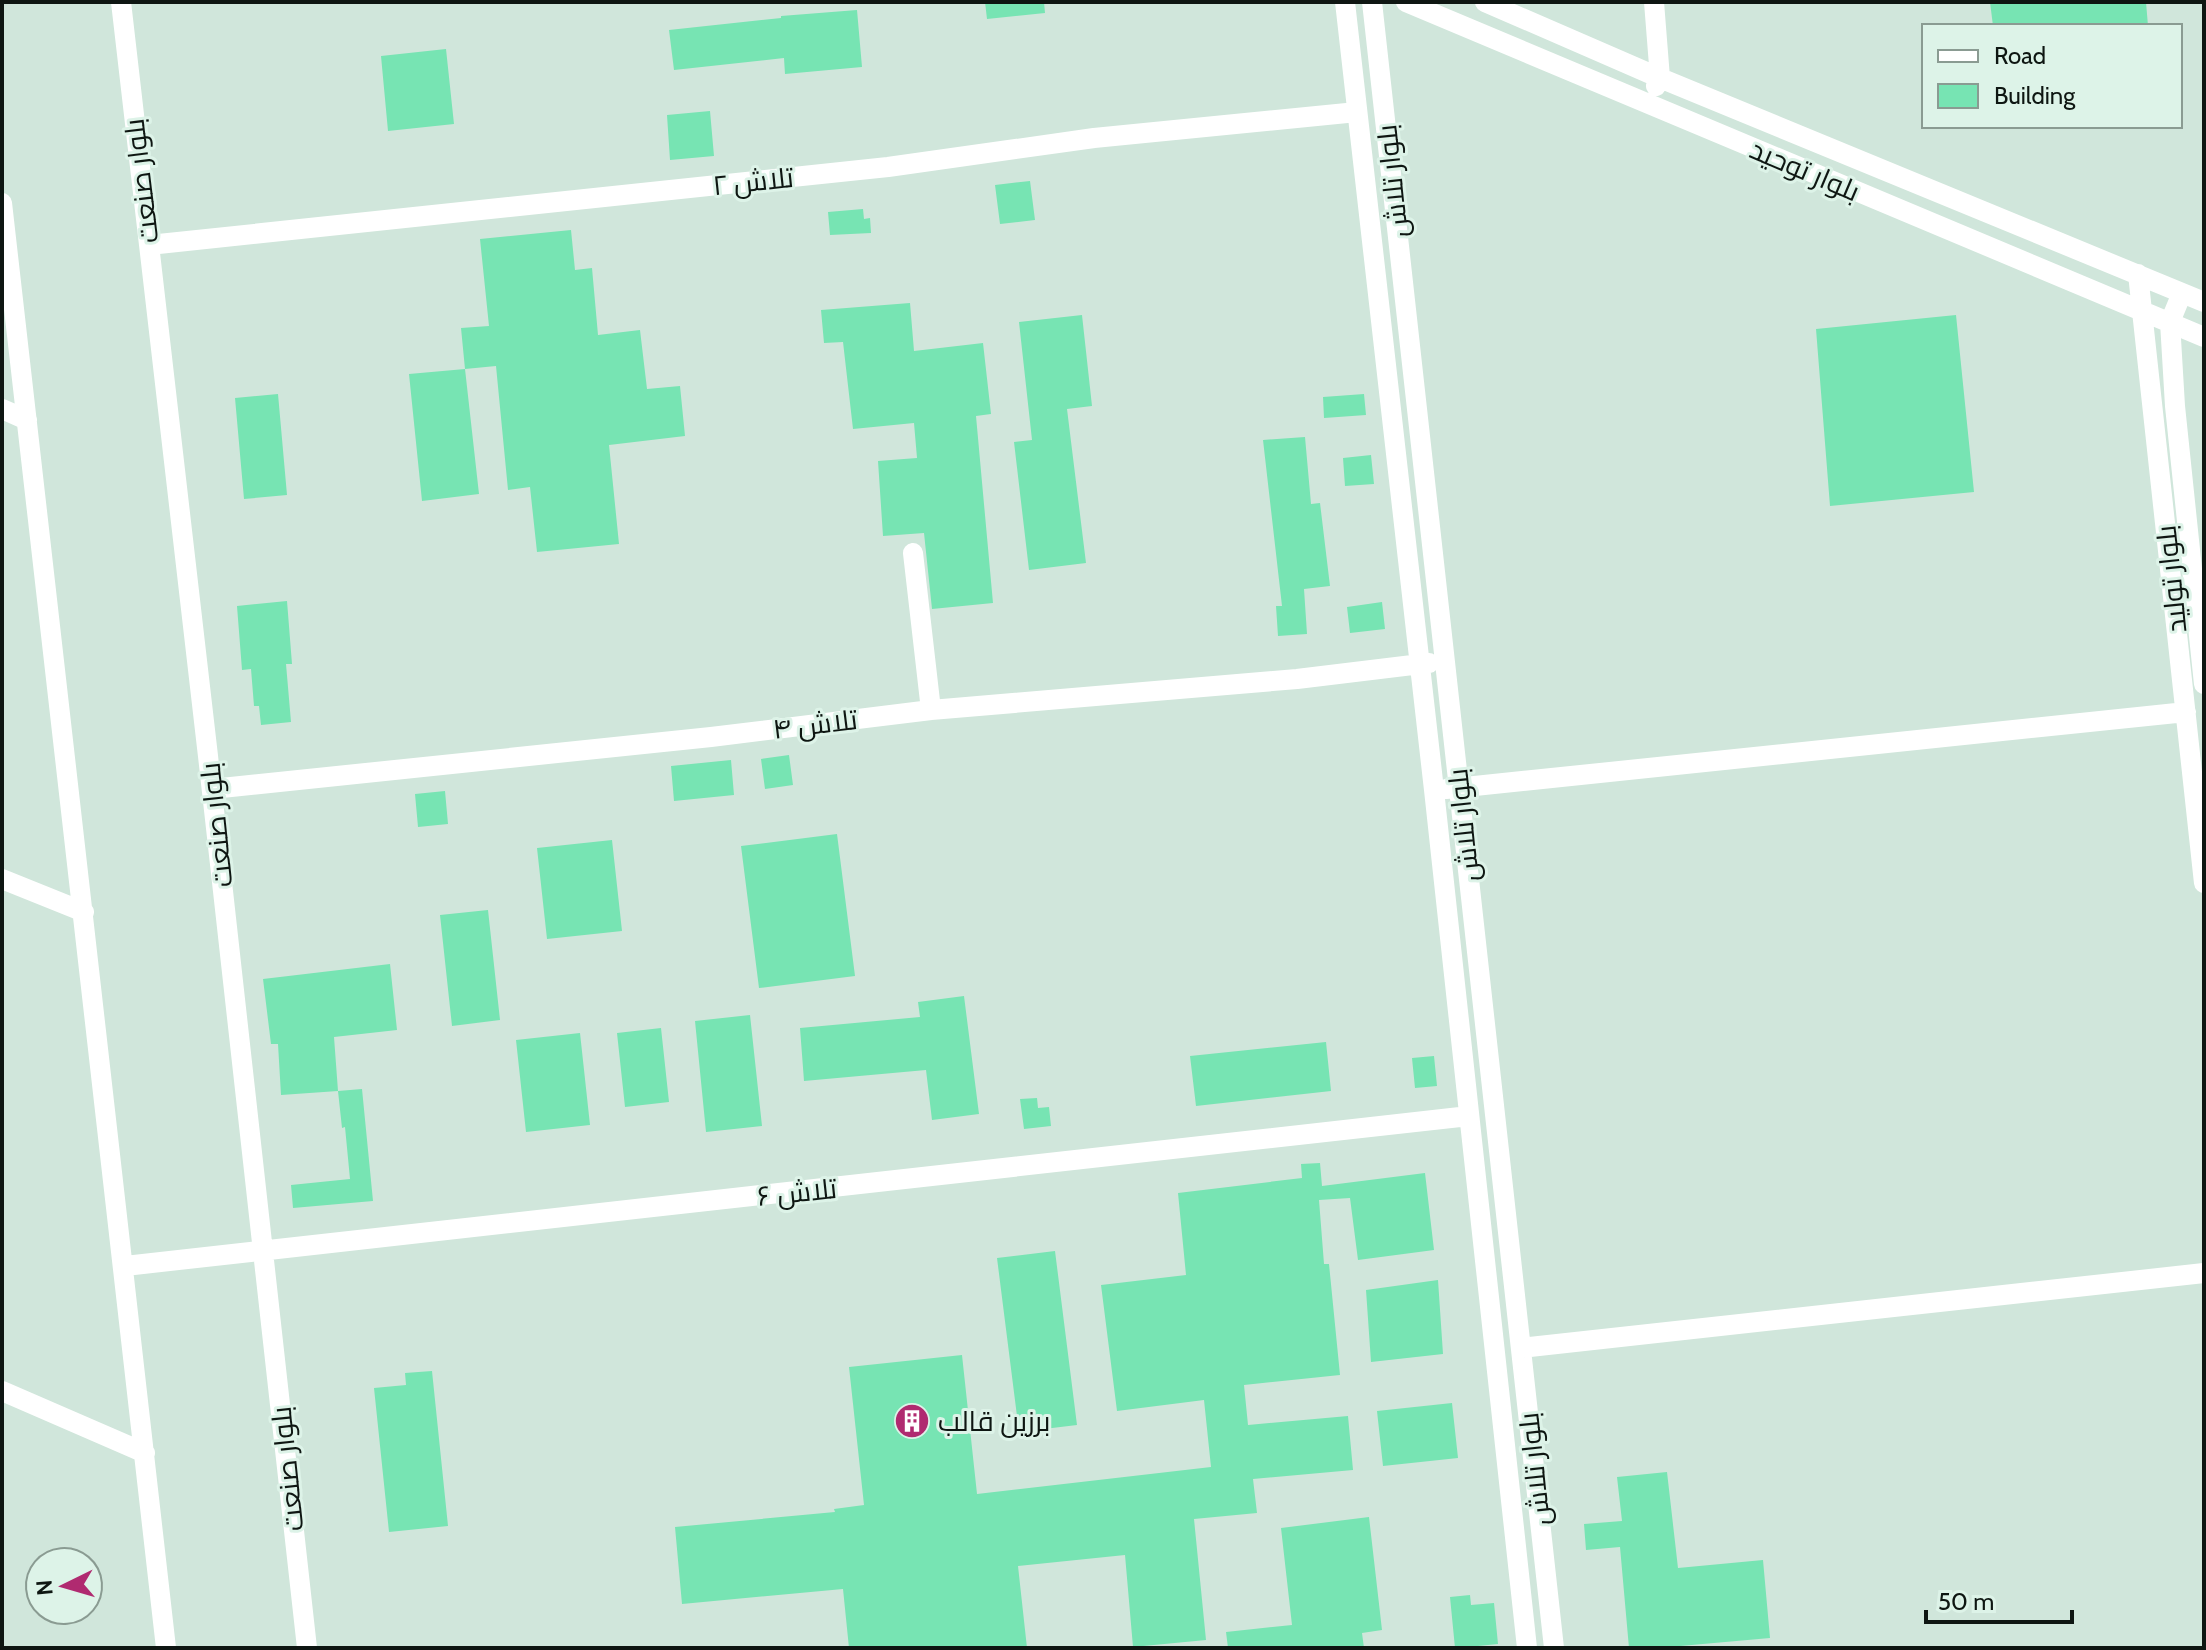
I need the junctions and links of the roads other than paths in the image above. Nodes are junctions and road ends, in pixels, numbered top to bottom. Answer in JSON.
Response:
{"nodes":[{"id":1,"x":121,"y":2,"type":"edge"},
{"id":2,"x":1345,"y":2,"type":"edge"},
{"id":3,"x":1372,"y":2,"type":"edge"},
{"id":4,"x":1406,"y":2,"type":"edge"},
{"id":5,"x":1485,"y":2,"type":"edge"},
{"id":6,"x":1654,"y":2,"type":"edge"},
{"id":7,"x":1375,"y":31,"type":"junction"},
{"id":8,"x":1348,"y":34,"type":"junction"},
{"id":9,"x":1660,"y":78,"type":"junction"},
{"id":10,"x":1648,"y":105,"type":"junction"},
{"id":11,"x":1357,"y":112,"type":"junction"},
{"id":12,"x":2,"y":203,"type":"edge"},
{"id":13,"x":149,"y":245,"type":"junction"},
{"id":14,"x":2138,"y":274,"type":"junction"},
{"id":15,"x":2182,"y":293,"type":"junction"},
{"id":16,"x":2204,"y":302,"type":"edge"},
{"id":17,"x":2142,"y":310,"type":"junction"},
{"id":18,"x":2170,"y":322,"type":"junction"},
{"id":19,"x":2204,"y":337,"type":"edge"},
{"id":20,"x":2,"y":409,"type":"edge"},
{"id":21,"x":27,"y":420,"type":"junction"},
{"id":22,"x":913,"y":553,"type":"dead end"},
{"id":23,"x":2195,"y":599,"type":"junction"},
{"id":24,"x":2174,"y":601,"type":"junction"},
{"id":25,"x":1445,"y":662,"type":"junction"},
{"id":26,"x":1419,"y":664,"type":"junction"},
{"id":27,"x":2204,"y":684,"type":"edge"},
{"id":28,"x":931,"y":710,"type":"junction"},
{"id":29,"x":2186,"y":712,"type":"junction"},
{"id":30,"x":1459,"y":787,"type":"junction"},
{"id":31,"x":212,"y":789,"type":"junction"},
{"id":32,"x":1434,"y":790,"type":"junction"},
{"id":33,"x":2199,"y":793,"type":"edge"},
{"id":34,"x":2,"y":879,"type":"edge"},
{"id":35,"x":2204,"y":883,"type":"edge"},
{"id":36,"x":84,"y":912,"type":"junction"},
{"id":37,"x":1469,"y":1116,"type":"junction"},
{"id":38,"x":263,"y":1252,"type":"junction"},
{"id":39,"x":125,"y":1266,"type":"junction"},
{"id":40,"x":2204,"y":1273,"type":"edge"},
{"id":41,"x":1521,"y":1348,"type":"junction"},
{"id":42,"x":2,"y":1391,"type":"edge"},
{"id":43,"x":145,"y":1453,"type":"junction"},
{"id":44,"x":166,"y":1648,"type":"edge"},
{"id":45,"x":307,"y":1648,"type":"edge"},
{"id":46,"x":1527,"y":1648,"type":"edge"},
{"id":47,"x":1554,"y":1648,"type":"edge"}],
"edges":[{"from":1,"to":13,"type":"street","name":"بلوار صنعت"},
{"from":2,"to":8,"type":"street","name":"بلوار تلاش"},
{"from":3,"to":7,"type":"street","name":"بلوار تلاش"},
{"from":4,"to":10,"type":"street","name":"بلوار توحید"},
{"from":5,"to":9,"type":"street","name":"بلوار توحید"},
{"from":6,"to":9,"type":"street"},
{"from":7,"to":8,"type":"street"},
{"from":7,"to":25,"type":"street","name":"بلوار تلاش"},
{"from":8,"to":11,"type":"street","name":"بلوار تلاش"},
{"from":9,"to":10,"type":"street"},
{"from":9,"to":14,"type":"street","name":"بلوار توحید"},
{"from":10,"to":17,"type":"street","name":"بلوار توحید"},
{"from":11,"to":13,"type":"street","name":"تلاش ۲"},
{"from":11,"to":26,"type":"street","name":"بلوار تلاش"},
{"from":12,"to":21,"type":"street"},
{"from":13,"to":31,"type":"street","name":"بلوار صنعت"},
{"from":14,"to":15,"type":"street","name":"بلوار توحید"},
{"from":14,"to":17,"type":"street","name":"بلوار تولید"},
{"from":15,"to":16,"type":"street","name":"بلوار توحید"},
{"from":15,"to":18,"type":"street","name":"بلوار تولید"},
{"from":17,"to":18,"type":"street","name":"بلوار توحید"},
{"from":17,"to":24,"type":"street","name":"بلوار تولید"},
{"from":18,"to":19,"type":"street","name":"بلوار توحید"},
{"from":18,"to":23,"type":"street","name":"بلوار تولید"},
{"from":20,"to":21,"type":"street"},
{"from":21,"to":36,"type":"street"},
{"from":22,"to":28,"type":"street"},
{"from":23,"to":24,"type":"street"},
{"from":23,"to":27,"type":"street","name":"بلوار تولید"},
{"from":24,"to":29,"type":"street","name":"بلوار تولید"},
{"from":25,"to":26,"type":"street","name":"تلاش ۴"},
{"from":25,"to":30,"type":"street","name":"بلوار تلاش"},
{"from":26,"to":28,"type":"street","name":"تلاش ۴"},
{"from":26,"to":32,"type":"street","name":"بلوار تلاش"},
{"from":28,"to":31,"type":"street","name":"تلاش ۴"},
{"from":29,"to":30,"type":"street"},
{"from":29,"to":33,"type":"street","name":"بلوار تولید"},
{"from":30,"to":32,"type":"street"},
{"from":30,"to":41,"type":"street","name":"بلوار تلاش"},
{"from":31,"to":38,"type":"street","name":"بلوار صنعت"},
{"from":32,"to":37,"type":"street","name":"بلوار تلاش"},
{"from":33,"to":35,"type":"street","name":"بلوار تولید"},
{"from":34,"to":36,"type":"street"},
{"from":36,"to":39,"type":"street"},
{"from":37,"to":38,"type":"street","name":"تلاش ۶"},
{"from":37,"to":46,"type":"street","name":"بلوار تلاش"},
{"from":38,"to":39,"type":"street","name":"تلاش ۶"},
{"from":38,"to":45,"type":"street","name":"بلوار صنعت"},
{"from":39,"to":43,"type":"street"},
{"from":40,"to":41,"type":"street"},
{"from":41,"to":47,"type":"street","name":"بلوار تلاش"},
{"from":42,"to":43,"type":"street"},
{"from":43,"to":44,"type":"street"}]}
